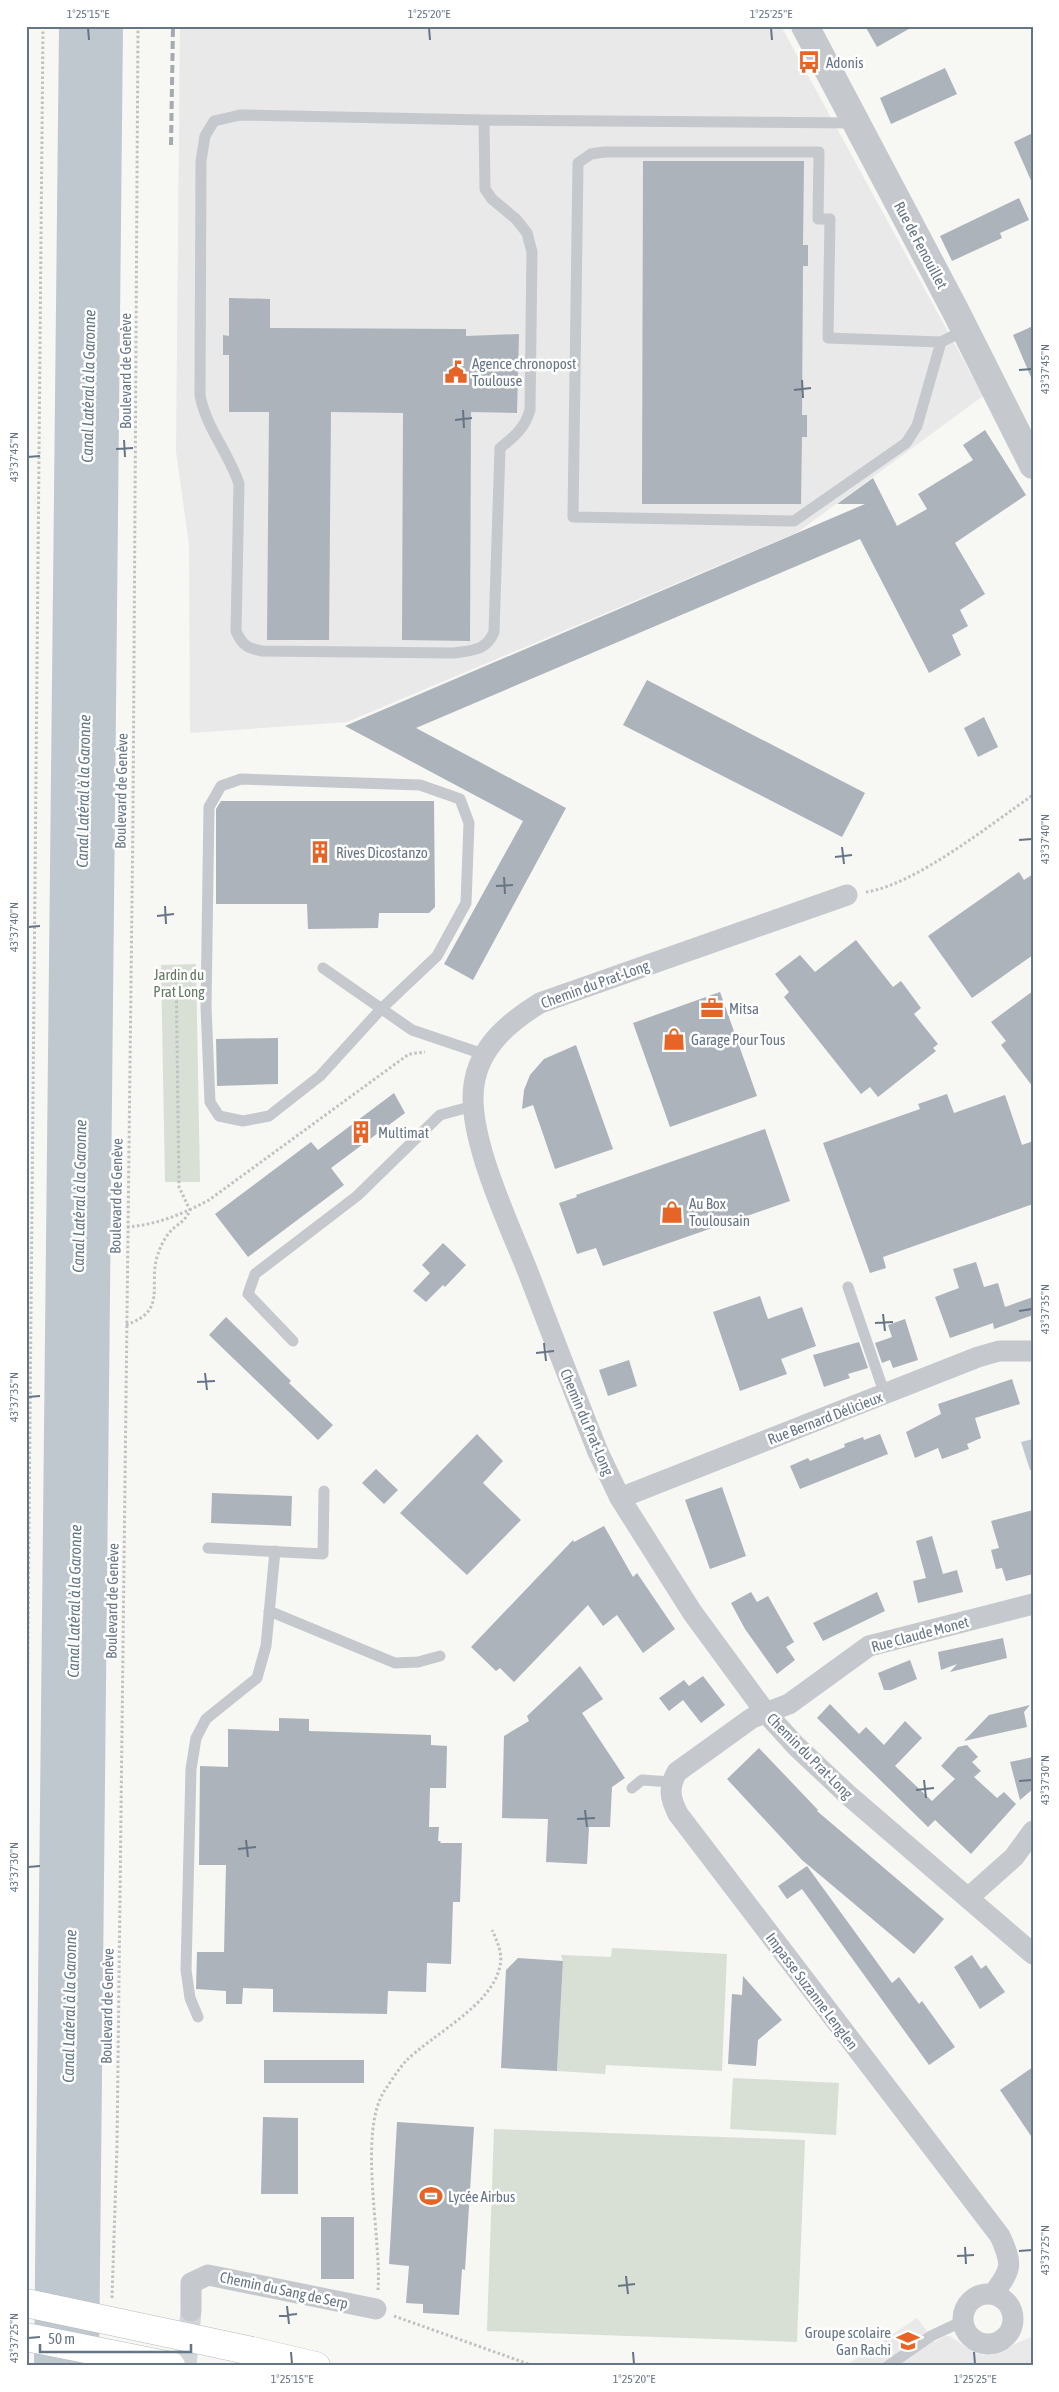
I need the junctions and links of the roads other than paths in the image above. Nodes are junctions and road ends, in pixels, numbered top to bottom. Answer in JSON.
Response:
{"nodes":[{"id":1,"x":805,"y":26,"type":"edge"},
{"id":2,"x":484,"y":120,"type":"junction"},
{"id":3,"x":857,"y":123,"type":"junction"},
{"id":4,"x":965,"y":330,"type":"junction"},
{"id":5,"x":941,"y":342,"type":"junction"},
{"id":6,"x":1033,"y":464,"type":"edge"},
{"id":7,"x":847,"y":895,"type":"road end"},
{"id":8,"x":323,"y":968,"type":"dead end"},
{"id":9,"x":381,"y":1009,"type":"junction"},
{"id":10,"x":486,"y":1054,"type":"junction"},
{"id":11,"x":473,"y":1106,"type":"junction"},
{"id":12,"x":848,"y":1286,"type":"dead end"},
{"id":13,"x":293,"y":1341,"type":"dead end"},
{"id":14,"x":1033,"y":1351,"type":"edge"},
{"id":15,"x":885,"y":1395,"type":"junction"},
{"id":16,"x":324,"y":1492,"type":"dead end"},
{"id":17,"x":620,"y":1498,"type":"junction"},
{"id":18,"x":208,"y":1548,"type":"dead end"},
{"id":19,"x":275,"y":1551,"type":"junction"},
{"id":20,"x":1033,"y":1604,"type":"edge"},
{"id":21,"x":269,"y":1611,"type":"junction"},
{"id":22,"x":440,"y":1656,"type":"dead end"},
{"id":23,"x":766,"y":1714,"type":"junction"},
{"id":24,"x":672,"y":1782,"type":"junction"},
{"id":25,"x":632,"y":1788,"type":"dead end"},
{"id":26,"x":1033,"y":1831,"type":"edge"},
{"id":27,"x":1023,"y":1857,"type":"edge"},
{"id":28,"x":968,"y":1898,"type":"junction"},
{"id":29,"x":1033,"y":1954,"type":"edge"},
{"id":30,"x":198,"y":2017,"type":"dead end"},
{"id":31,"x":993,"y":2294,"type":"junction"},
{"id":32,"x":26,"y":2303,"type":"edge"},
{"id":33,"x":376,"y":2309,"type":"road end"},
{"id":34,"x":190,"y":2311,"type":"tunnel mouth"},
{"id":35,"x":964,"y":2321,"type":"junction"},
{"id":36,"x":26,"y":2337,"type":"edge"},
{"id":37,"x":171,"y":2366,"type":"edge"},
{"id":38,"x":316,"y":2366,"type":"edge"},
{"id":39,"x":888,"y":2366,"type":"edge"}],
"edges":[{"from":1,"to":3,"type":"street","name":"Rue de Fenouillet"},
{"from":2,"to":2,"type":"lane"},
{"from":2,"to":3,"type":"lane"},
{"from":3,"to":4,"type":"street","name":"Rue de Fenouillet"},
{"from":4,"to":5,"type":"lane"},
{"from":4,"to":6,"type":"street","name":"Rue de Fenouillet"},
{"from":5,"to":5,"type":"lane"},
{"from":7,"to":10,"type":"street","name":"Chemin du Prat-Long"},
{"from":8,"to":9,"type":"lane"},
{"from":9,"to":9,"type":"lane"},
{"from":9,"to":10,"type":"lane"},
{"from":10,"to":11,"type":"street","name":"Chemin du Prat-Long"},
{"from":11,"to":13,"type":"lane"},
{"from":11,"to":17,"type":"street","name":"Chemin du Prat-Long"},
{"from":12,"to":15,"type":"lane"},
{"from":14,"to":15,"type":"street","name":"Rue Bernard Délicieux"},
{"from":15,"to":17,"type":"street","name":"Rue Bernard Délicieux"},
{"from":16,"to":19,"type":"lane"},
{"from":17,"to":23,"type":"street","name":"Chemin du Prat-Long"},
{"from":18,"to":19,"type":"lane"},
{"from":19,"to":21,"type":"lane"},
{"from":20,"to":23,"type":"street","name":"Rue Claude Monet"},
{"from":21,"to":22,"type":"lane"},
{"from":21,"to":30,"type":"lane"},
{"from":23,"to":24,"type":"street"},
{"from":23,"to":28,"type":"street","name":"Chemin du Prat-Long"},
{"from":24,"to":25,"type":"lane"},
{"from":24,"to":31,"type":"street","name":"Impasse Suzanne Lenglen"},
{"from":26,"to":27,"type":"street"},
{"from":27,"to":28,"type":"street"},
{"from":28,"to":29,"type":"street","name":"Chemin du Prat-Long"},
{"from":31,"to":35,"type":"street"},
{"from":31,"to":35,"type":"street"},
{"from":32,"to":38,"type":"highway","bridge":true},
{"from":33,"to":34,"type":"street","name":"Chemin du Sang de Serp"},
{"from":35,"to":39,"type":"lane"},
{"from":36,"to":37,"type":"highway","bridge":true}]}
